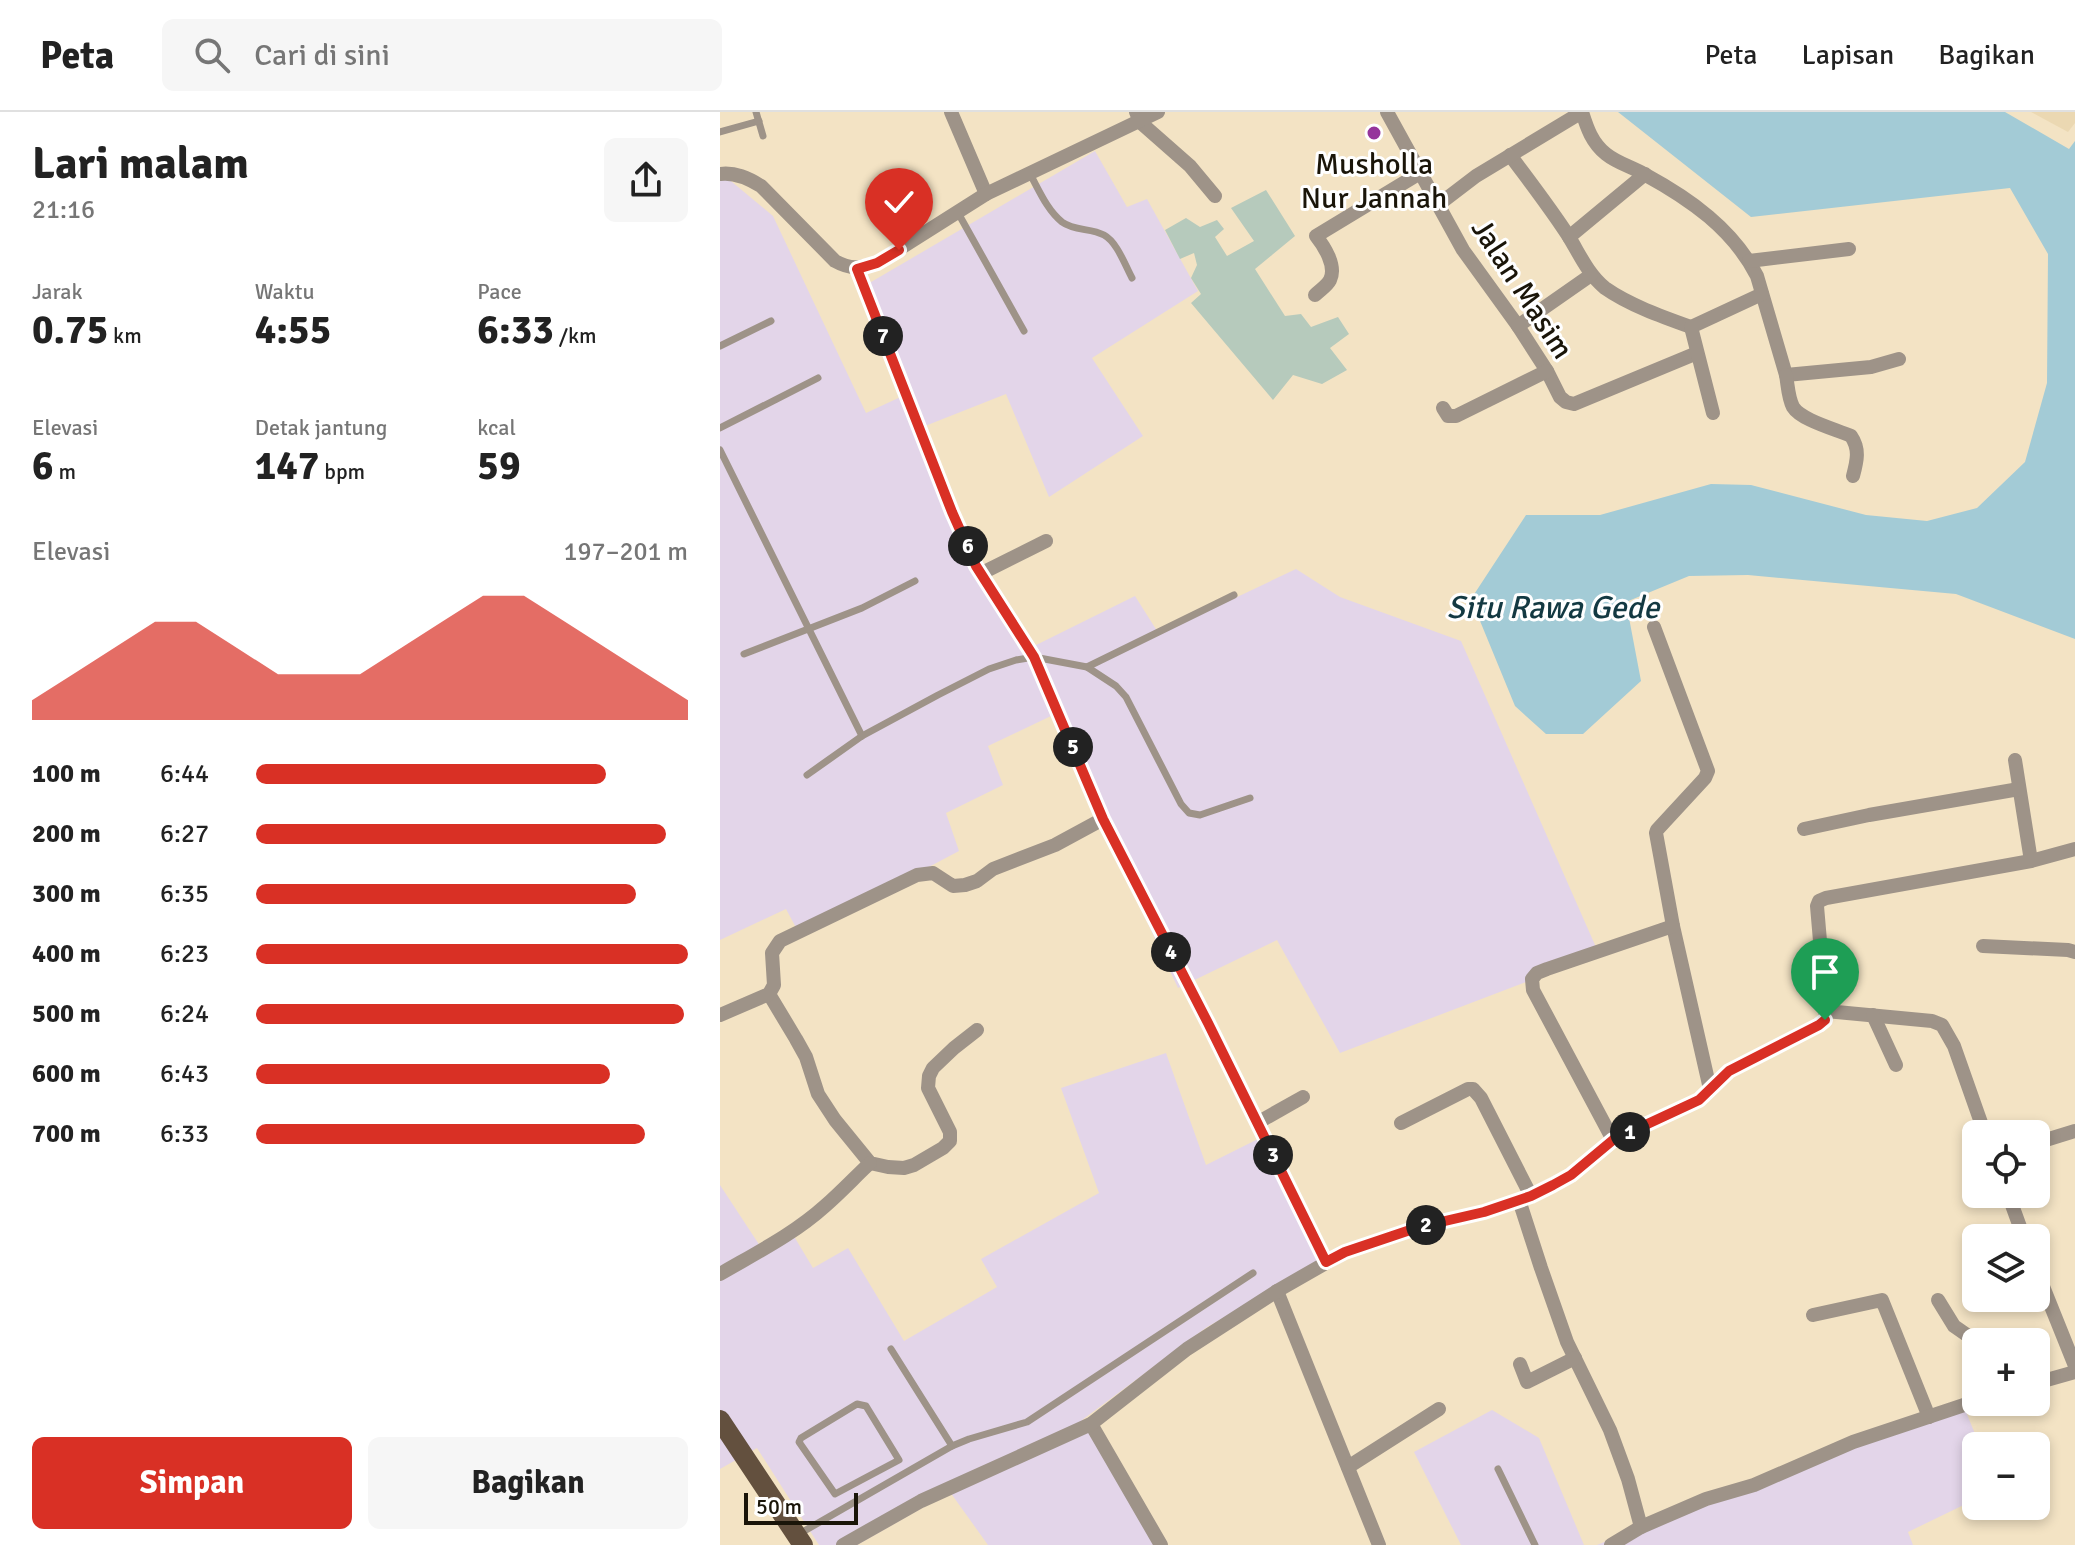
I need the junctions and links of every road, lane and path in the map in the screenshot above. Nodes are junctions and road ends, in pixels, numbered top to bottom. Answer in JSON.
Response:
{"nodes":[{"id":1,"x":951,"y":112,"type":"edge"},
{"id":2,"x":1158,"y":112,"type":"edge"},
{"id":3,"x":1387,"y":112,"type":"edge"},
{"id":4,"x":1582,"y":112,"type":"edge"},
{"id":5,"x":758,"y":116,"type":"edge"},
{"id":6,"x":1138,"y":117,"type":"edge"},
{"id":7,"x":720,"y":132,"type":"edge"},
{"id":8,"x":763,"y":136,"type":"dead end"},
{"id":9,"x":1510,"y":155,"type":"junction"},
{"id":10,"x":1028,"y":170,"type":"junction"},
{"id":11,"x":1420,"y":173,"type":"junction"},
{"id":12,"x":720,"y":174,"type":"edge"},
{"id":13,"x":1645,"y":174,"type":"junction"},
{"id":14,"x":986,"y":194,"type":"junction"},
{"id":15,"x":1215,"y":196,"type":"dead end"},
{"id":16,"x":1438,"y":205,"type":"junction"},
{"id":17,"x":957,"y":211,"type":"junction"},
{"id":18,"x":1569,"y":237,"type":"junction"},
{"id":19,"x":1849,"y":249,"type":"dead end"},
{"id":20,"x":1749,"y":261,"type":"junction"},
{"id":21,"x":857,"y":269,"type":"junction"},
{"id":22,"x":1591,"y":275,"type":"junction"},
{"id":23,"x":1132,"y":278,"type":"dead end"},
{"id":24,"x":1762,"y":294,"type":"junction"},
{"id":25,"x":1315,"y":295,"type":"dead end"},
{"id":26,"x":771,"y":321,"type":"dead end"},
{"id":27,"x":1518,"y":326,"type":"junction"},
{"id":28,"x":1691,"y":327,"type":"junction"},
{"id":29,"x":1024,"y":331,"type":"dead end"},
{"id":30,"x":720,"y":346,"type":"edge"},
{"id":31,"x":1697,"y":353,"type":"junction"},
{"id":32,"x":1899,"y":359,"type":"dead end"},
{"id":33,"x":1547,"y":371,"type":"junction"},
{"id":34,"x":1786,"y":375,"type":"junction"},
{"id":35,"x":818,"y":378,"type":"dead end"},
{"id":36,"x":1443,"y":408,"type":"dead end"},
{"id":37,"x":1713,"y":413,"type":"dead end"},
{"id":38,"x":720,"y":428,"type":"edge"},
{"id":39,"x":720,"y":450,"type":"edge"},
{"id":40,"x":1853,"y":476,"type":"dead end"},
{"id":41,"x":1046,"y":541,"type":"dead end"},
{"id":42,"x":982,"y":573,"type":"junction"},
{"id":43,"x":915,"y":581,"type":"dead end"},
{"id":44,"x":1234,"y":595,"type":"dead end"},
{"id":45,"x":1654,"y":627,"type":"dead end"},
{"id":46,"x":809,"y":629,"type":"junction"},
{"id":47,"x":744,"y":654,"type":"dead end"},
{"id":48,"x":1034,"y":657,"type":"junction"},
{"id":49,"x":1087,"y":667,"type":"junction"},
{"id":50,"x":862,"y":736,"type":"junction"},
{"id":51,"x":2015,"y":760,"type":"dead end"},
{"id":52,"x":807,"y":775,"type":"dead end"},
{"id":53,"x":2019,"y":789,"type":"junction"},
{"id":54,"x":1250,"y":798,"type":"dead end"},
{"id":55,"x":1103,"y":819,"type":"junction"},
{"id":56,"x":1804,"y":829,"type":"dead end"},
{"id":57,"x":2075,"y":849,"type":"edge"},
{"id":58,"x":2031,"y":861,"type":"junction"},
{"id":59,"x":1673,"y":926,"type":"junction"},
{"id":60,"x":1983,"y":946,"type":"dead end"},
{"id":61,"x":2075,"y":952,"type":"edge"},
{"id":62,"x":769,"y":994,"type":"junction"},
{"id":63,"x":1826,"y":1011,"type":"junction"},
{"id":64,"x":720,"y":1015,"type":"edge"},
{"id":65,"x":1873,"y":1015,"type":"junction"},
{"id":66,"x":977,"y":1030,"type":"dead end"},
{"id":67,"x":1896,"y":1065,"type":"dead end"},
{"id":68,"x":1710,"y":1089,"type":"junction"},
{"id":69,"x":1303,"y":1097,"type":"dead end"},
{"id":70,"x":1980,"y":1120,"type":"edge"},
{"id":71,"x":1257,"y":1123,"type":"junction"},
{"id":72,"x":1401,"y":1123,"type":"dead end"},
{"id":73,"x":2075,"y":1131,"type":"edge"},
{"id":74,"x":2050,"y":1139,"type":"edge"},
{"id":75,"x":1613,"y":1140,"type":"junction"},
{"id":76,"x":870,"y":1163,"type":"junction"},
{"id":77,"x":1525,"y":1198,"type":"junction"},
{"id":78,"x":1326,"y":1262,"type":"junction"},
{"id":79,"x":1253,"y":1273,"type":"dead end"},
{"id":80,"x":720,"y":1274,"type":"edge"},
{"id":81,"x":1277,"y":1291,"type":"junction"},
{"id":82,"x":1938,"y":1300,"type":"dead end"},
{"id":83,"x":2050,"y":1305,"type":"edge"},
{"id":84,"x":1813,"y":1315,"type":"dead end"},
{"id":85,"x":1962,"y":1332,"type":"edge"},
{"id":86,"x":891,"y":1349,"type":"dead end"},
{"id":87,"x":1575,"y":1358,"type":"junction"},
{"id":88,"x":1520,"y":1364,"type":"dead end"},
{"id":89,"x":2075,"y":1369,"type":"edge"},
{"id":90,"x":2050,"y":1378,"type":"edge"},
{"id":91,"x":1962,"y":1406,"type":"edge"},
{"id":92,"x":1439,"y":1409,"type":"dead end"},
{"id":93,"x":1929,"y":1417,"type":"junction"},
{"id":94,"x":720,"y":1420,"type":"edge"},
{"id":95,"x":1091,"y":1424,"type":"junction"},
{"id":96,"x":952,"y":1446,"type":"junction"},
{"id":97,"x":1348,"y":1467,"type":"junction"},
{"id":98,"x":1498,"y":1469,"type":"dead end"},
{"id":99,"x":867,"y":1477,"type":"junction"},
{"id":100,"x":876,"y":1491,"type":"junction"},
{"id":101,"x":1641,"y":1527,"type":"junction"},
{"id":102,"x":799,"y":1540,"type":"edge"},
{"id":103,"x":843,"y":1545,"type":"edge"},
{"id":104,"x":1161,"y":1545,"type":"edge"},
{"id":105,"x":1379,"y":1545,"type":"edge"},
{"id":106,"x":1535,"y":1545,"type":"edge"},
{"id":107,"x":1612,"y":1545,"type":"edge"}],
"edges":[{"from":1,"to":14,"type":"street"},
{"from":2,"to":6,"type":"street"},
{"from":3,"to":11,"type":"street","name":"Jalan Masim"},
{"from":4,"to":9,"type":"street"},
{"from":4,"to":13,"type":"street"},
{"from":5,"to":7,"type":"lane"},
{"from":5,"to":8,"type":"lane"},
{"from":6,"to":10,"type":"street"},
{"from":6,"to":15,"type":"street"},
{"from":9,"to":16,"type":"street"},
{"from":9,"to":18,"type":"street"},
{"from":10,"to":14,"type":"street"},
{"from":10,"to":23,"type":"lane"},
{"from":11,"to":16,"type":"street","name":"Jalan Masim"},
{"from":11,"to":25,"type":"street"},
{"from":12,"to":21,"type":"street"},
{"from":13,"to":18,"type":"street"},
{"from":13,"to":20,"type":"street"},
{"from":14,"to":17,"type":"street"},
{"from":16,"to":27,"type":"street","name":"Jalan Masim"},
{"from":17,"to":21,"type":"street"},
{"from":17,"to":29,"type":"lane"},
{"from":18,"to":22,"type":"street"},
{"from":19,"to":20,"type":"street"},
{"from":20,"to":24,"type":"street"},
{"from":21,"to":42,"type":"street"},
{"from":22,"to":27,"type":"street"},
{"from":22,"to":28,"type":"street"},
{"from":24,"to":28,"type":"street"},
{"from":24,"to":34,"type":"street"},
{"from":26,"to":30,"type":"lane"},
{"from":27,"to":33,"type":"street","name":"Jalan Masim"},
{"from":28,"to":31,"type":"street"},
{"from":31,"to":33,"type":"street","name":"Jalan Masim"},
{"from":31,"to":37,"type":"street"},
{"from":32,"to":34,"type":"street"},
{"from":33,"to":36,"type":"street"},
{"from":34,"to":40,"type":"street"},
{"from":35,"to":38,"type":"lane"},
{"from":39,"to":46,"type":"lane"},
{"from":41,"to":42,"type":"street"},
{"from":42,"to":48,"type":"street"},
{"from":43,"to":46,"type":"lane"},
{"from":44,"to":49,"type":"lane"},
{"from":45,"to":59,"type":"street"},
{"from":46,"to":47,"type":"lane"},
{"from":46,"to":50,"type":"lane"},
{"from":48,"to":49,"type":"lane"},
{"from":48,"to":50,"type":"lane"},
{"from":48,"to":55,"type":"street"},
{"from":49,"to":54,"type":"lane"},
{"from":50,"to":52,"type":"lane"},
{"from":51,"to":53,"type":"street"},
{"from":53,"to":56,"type":"street"},
{"from":53,"to":58,"type":"street"},
{"from":55,"to":62,"type":"street"},
{"from":55,"to":71,"type":"street"},
{"from":57,"to":58,"type":"street"},
{"from":58,"to":63,"type":"street"},
{"from":59,"to":68,"type":"street"},
{"from":59,"to":75,"type":"street"},
{"from":60,"to":61,"type":"street"},
{"from":62,"to":64,"type":"street"},
{"from":62,"to":76,"type":"street"},
{"from":63,"to":65,"type":"street"},
{"from":63,"to":68,"type":"street"},
{"from":65,"to":67,"type":"street"},
{"from":65,"to":70,"type":"street"},
{"from":66,"to":76,"type":"street"},
{"from":68,"to":75,"type":"street"},
{"from":69,"to":71,"type":"street"},
{"from":71,"to":78,"type":"street"},
{"from":72,"to":77,"type":"street"},
{"from":73,"to":74,"type":"street"},
{"from":75,"to":77,"type":"street"},
{"from":76,"to":80,"type":"street"},
{"from":77,"to":78,"type":"street"},
{"from":77,"to":87,"type":"street"},
{"from":78,"to":81,"type":"street"},
{"from":79,"to":96,"type":"lane"},
{"from":81,"to":95,"type":"street"},
{"from":81,"to":97,"type":"street"},
{"from":82,"to":85,"type":"street"},
{"from":83,"to":89,"type":"street"},
{"from":84,"to":93,"type":"street"},
{"from":86,"to":96,"type":"lane"},
{"from":87,"to":88,"type":"street"},
{"from":87,"to":101,"type":"street"},
{"from":89,"to":90,"type":"street"},
{"from":91,"to":93,"type":"street"},
{"from":92,"to":97,"type":"street"},
{"from":93,"to":101,"type":"street"},
{"from":94,"to":102,"type":"main road"},
{"from":95,"to":103,"type":"street"},
{"from":95,"to":104,"type":"street"},
{"from":96,"to":100,"type":"lane"},
{"from":97,"to":105,"type":"street"},
{"from":98,"to":106,"type":"lane"},
{"from":99,"to":99,"type":"lane"},
{"from":99,"to":100,"type":"lane"},
{"from":100,"to":102,"type":"lane"},
{"from":101,"to":107,"type":"street"}]}
